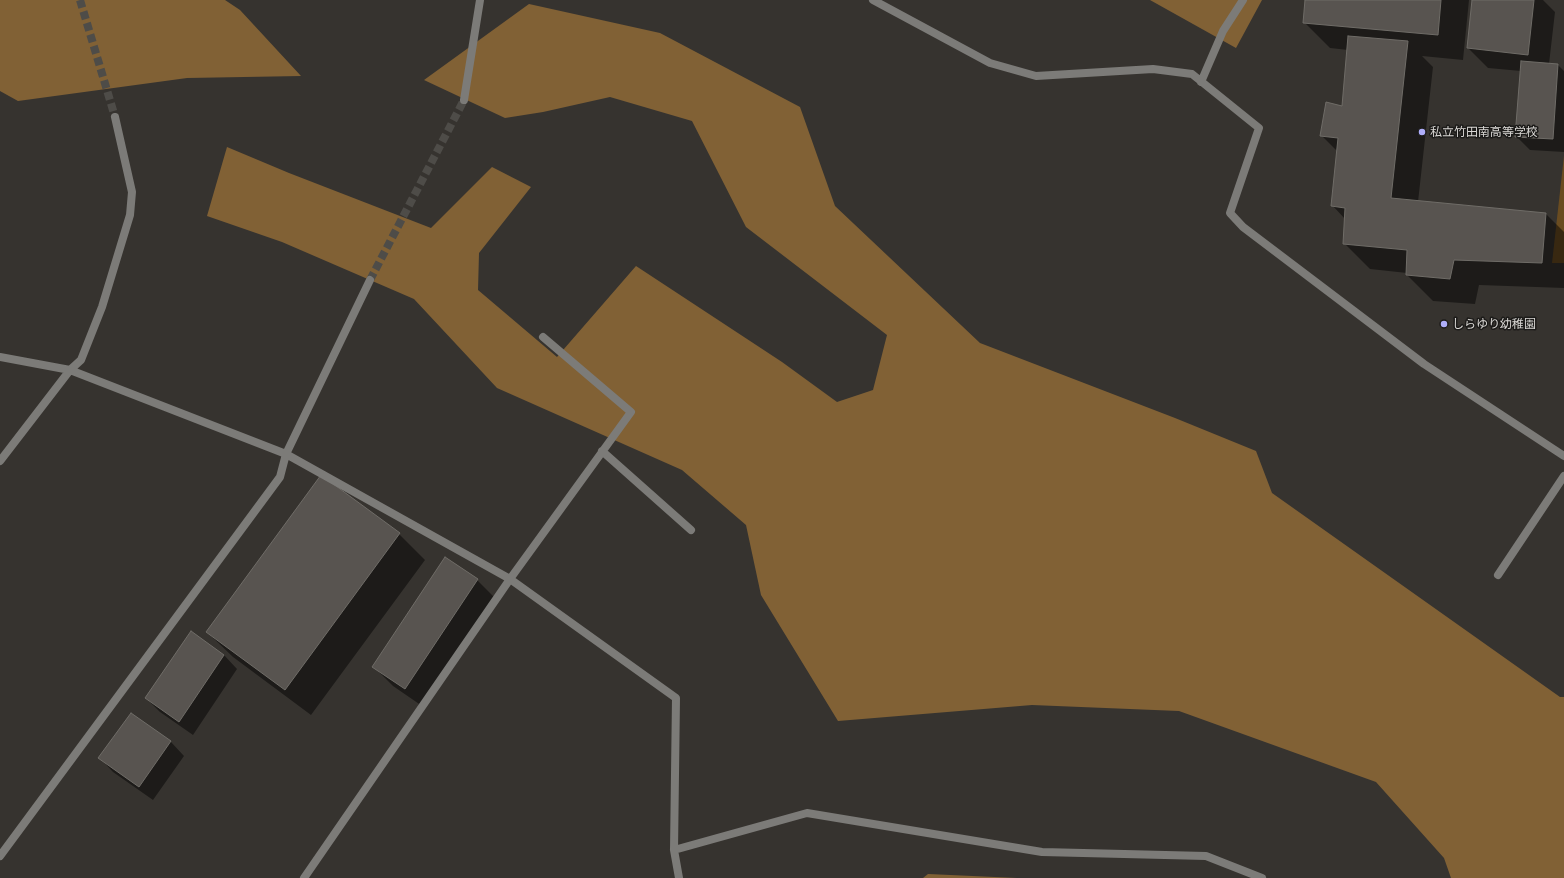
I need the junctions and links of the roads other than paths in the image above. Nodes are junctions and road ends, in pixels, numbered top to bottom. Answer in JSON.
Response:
{"nodes":[{"id":1,"x":480,"y":0,"type":"edge"},
{"id":2,"x":873,"y":0,"type":"edge"},
{"id":3,"x":1243,"y":0,"type":"edge"},
{"id":4,"x":1201,"y":82,"type":"junction"},
{"id":5,"x":464,"y":100,"type":"tunnel mouth"},
{"id":6,"x":115,"y":117,"type":"tunnel mouth"},
{"id":7,"x":370,"y":280,"type":"tunnel mouth"},
{"id":8,"x":543,"y":337,"type":"dead end"},
{"id":9,"x":0,"y":357,"type":"edge"},
{"id":10,"x":70,"y":370,"type":"junction"},
{"id":11,"x":602,"y":451,"type":"junction"},
{"id":12,"x":286,"y":454,"type":"junction"},
{"id":13,"x":1564,"y":456,"type":"edge"},
{"id":14,"x":0,"y":461,"type":"edge"},
{"id":15,"x":1564,"y":476,"type":"edge"},
{"id":16,"x":691,"y":530,"type":"dead end"},
{"id":17,"x":1498,"y":575,"type":"dead end"},
{"id":18,"x":510,"y":578,"type":"junction"},
{"id":19,"x":674,"y":850,"type":"junction"},
{"id":20,"x":0,"y":856,"type":"edge"},
{"id":21,"x":304,"y":878,"type":"edge"},
{"id":22,"x":679,"y":878,"type":"edge"},
{"id":23,"x":1262,"y":878,"type":"edge"}],
"edges":[{"from":1,"to":5,"type":"street"},
{"from":2,"to":4,"type":"street"},
{"from":3,"to":4,"type":"street"},
{"from":4,"to":13,"type":"street"},
{"from":6,"to":10,"type":"street"},
{"from":7,"to":12,"type":"street"},
{"from":8,"to":11,"type":"street"},
{"from":9,"to":10,"type":"street"},
{"from":10,"to":12,"type":"street"},
{"from":10,"to":14,"type":"street"},
{"from":11,"to":16,"type":"street"},
{"from":11,"to":18,"type":"street"},
{"from":12,"to":18,"type":"street"},
{"from":12,"to":20,"type":"street"},
{"from":15,"to":17,"type":"street"},
{"from":18,"to":19,"type":"street"},
{"from":18,"to":21,"type":"street"},
{"from":19,"to":22,"type":"street"},
{"from":19,"to":23,"type":"street"}]}
